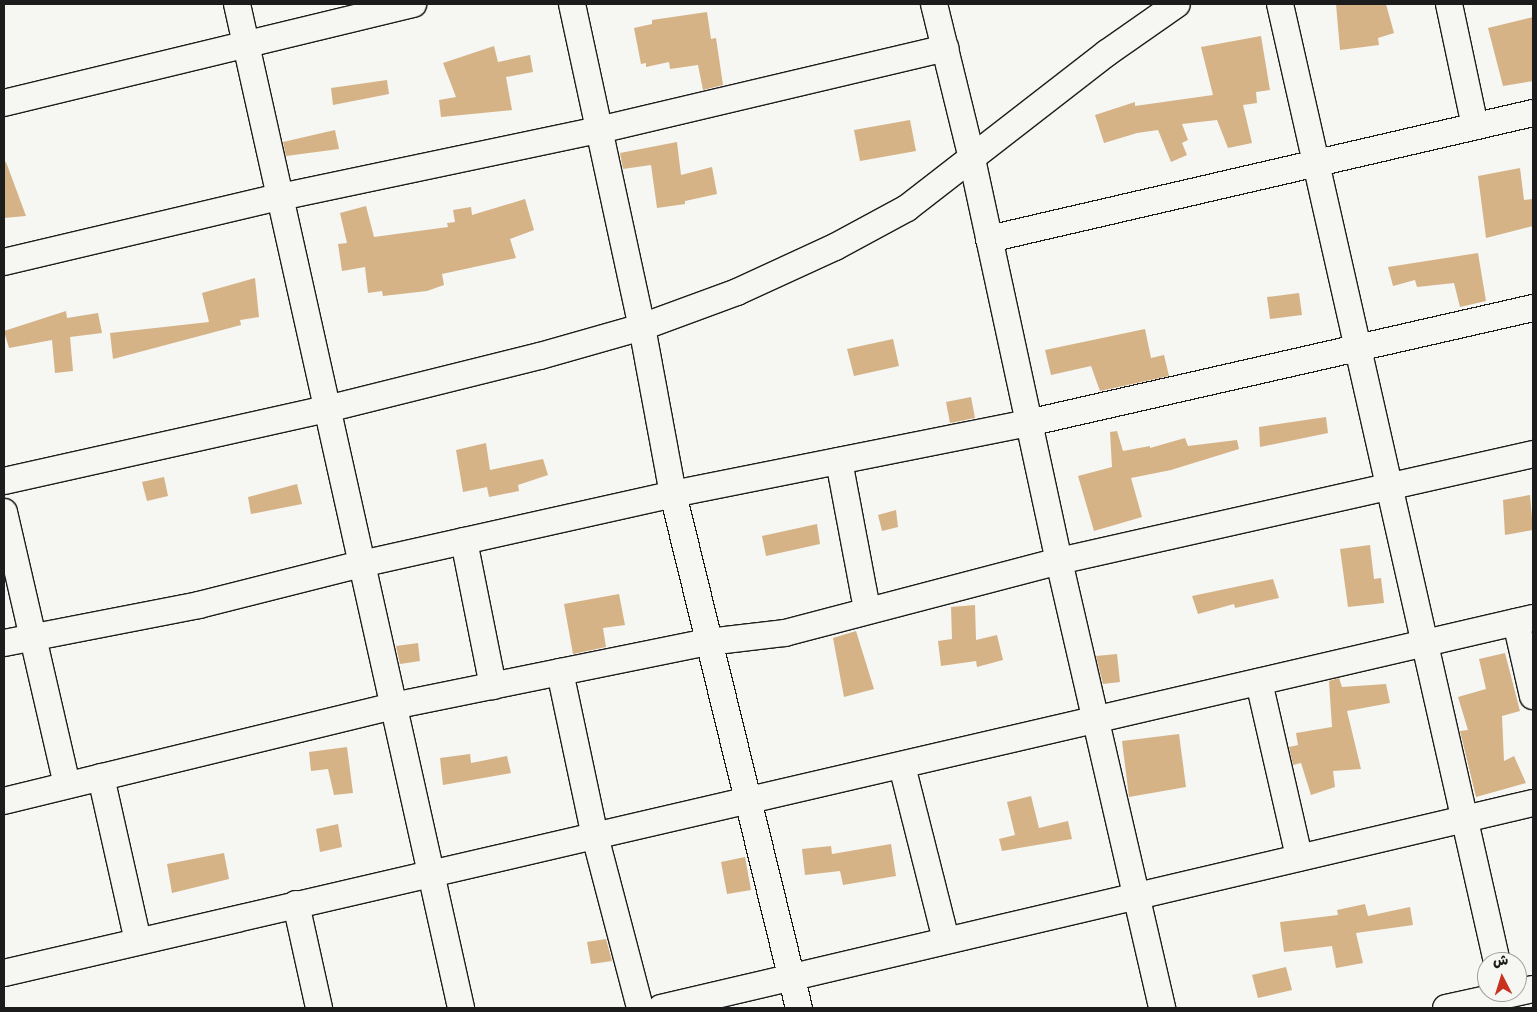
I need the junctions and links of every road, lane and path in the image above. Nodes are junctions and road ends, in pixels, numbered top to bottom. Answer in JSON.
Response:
{"nodes":[{"id":1,"x":237,"y":4,"type":"edge"},
{"id":2,"x":413,"y":4,"type":"edge"},
{"id":3,"x":572,"y":4,"type":"edge"},
{"id":4,"x":934,"y":4,"type":"edge"},
{"id":5,"x":1177,"y":4,"type":"edge"},
{"id":6,"x":1280,"y":4,"type":"edge"},
{"id":7,"x":1449,"y":4,"type":"edge"},
{"id":8,"x":246,"y":43,"type":"junction"},
{"id":9,"x":945,"y":48,"type":"junction"},
{"id":10,"x":4,"y":103,"type":"edge"},
{"id":11,"x":1533,"y":113,"type":"edge"},
{"id":12,"x":1475,"y":126,"type":"junction"},
{"id":13,"x":599,"y":130,"type":"junction"},
{"id":14,"x":972,"y":159,"type":"junction"},
{"id":15,"x":1316,"y":162,"type":"junction"},
{"id":16,"x":280,"y":197,"type":"junction"},
{"id":17,"x":989,"y":239,"type":"junction"},
{"id":18,"x":4,"y":262,"type":"edge"},
{"id":19,"x":1533,"y":308,"type":"edge"},
{"id":20,"x":642,"y":327,"type":"junction"},
{"id":21,"x":1357,"y":347,"type":"junction"},
{"id":22,"x":327,"y":409,"type":"junction"},
{"id":23,"x":1028,"y":423,"type":"junction"},
{"id":24,"x":1533,"y":454,"type":"edge"},
{"id":25,"x":839,"y":461,"type":"junction"},
{"id":26,"x":4,"y":481,"type":"edge"},
{"id":27,"x":1390,"y":488,"type":"junction"},
{"id":28,"x":674,"y":494,"type":"junction"},
{"id":29,"x":4,"y":512,"type":"edge"},
{"id":30,"x":464,"y":541,"type":"junction"},
{"id":31,"x":1059,"y":561,"type":"junction"},
{"id":32,"x":360,"y":564,"type":"junction"},
{"id":33,"x":867,"y":609,"type":"junction"},
{"id":34,"x":1525,"y":620,"type":"edge"},
{"id":35,"x":32,"y":636,"type":"junction"},
{"id":36,"x":708,"y":642,"type":"junction"},
{"id":37,"x":1425,"y":642,"type":"junction"},
{"id":38,"x":4,"y":643,"type":"edge"},
{"id":39,"x":560,"y":672,"type":"junction"},
{"id":40,"x":1259,"y":682,"type":"junction"},
{"id":41,"x":494,"y":686,"type":"junction"},
{"id":42,"x":1533,"y":696,"type":"edge"},
{"id":43,"x":393,"y":706,"type":"junction"},
{"id":44,"x":1096,"y":721,"type":"junction"},
{"id":45,"x":902,"y":766,"type":"junction"},
{"id":46,"x":101,"y":777,"type":"junction"},
{"id":47,"x":67,"y":785,"type":"junction"},
{"id":48,"x":4,"y":801,"type":"edge"},
{"id":49,"x":750,"y":801,"type":"junction"},
{"id":50,"x":1533,"y":803,"type":"edge"},
{"id":51,"x":1465,"y":818,"type":"junction"},
{"id":52,"x":595,"y":836,"type":"junction"},
{"id":53,"x":1299,"y":857,"type":"junction"},
{"id":54,"x":431,"y":873,"type":"junction"},
{"id":55,"x":1136,"y":895,"type":"junction"},
{"id":56,"x":296,"y":904,"type":"junction"},
{"id":57,"x":946,"y":940,"type":"junction"},
{"id":58,"x":138,"y":941,"type":"junction"},
{"id":59,"x":1496,"y":952,"type":"edge"},
{"id":60,"x":4,"y":973,"type":"edge"},
{"id":61,"x":792,"y":977,"type":"junction"},
{"id":62,"x":1482,"y":1002,"type":"edge"},
{"id":63,"x":319,"y":1008,"type":"edge"},
{"id":64,"x":461,"y":1008,"type":"edge"},
{"id":65,"x":640,"y":1008,"type":"edge"},
{"id":66,"x":660,"y":1008,"type":"edge"},
{"id":67,"x":800,"y":1008,"type":"edge"},
{"id":68,"x":1162,"y":1008,"type":"edge"},
{"id":69,"x":1446,"y":1008,"type":"edge"}],
"edges":[{"from":1,"to":8,"type":"street"},
{"from":2,"to":8,"type":"street"},
{"from":3,"to":13,"type":"street"},
{"from":4,"to":9,"type":"street"},
{"from":5,"to":14,"type":"street"},
{"from":6,"to":15,"type":"street"},
{"from":7,"to":12,"type":"street"},
{"from":8,"to":10,"type":"street"},
{"from":8,"to":16,"type":"street"},
{"from":9,"to":13,"type":"street"},
{"from":9,"to":14,"type":"street"},
{"from":11,"to":12,"type":"street"},
{"from":12,"to":15,"type":"street"},
{"from":13,"to":16,"type":"street"},
{"from":13,"to":20,"type":"street"},
{"from":14,"to":17,"type":"street"},
{"from":14,"to":20,"type":"street"},
{"from":15,"to":17,"type":"street"},
{"from":15,"to":21,"type":"street"},
{"from":16,"to":18,"type":"street"},
{"from":16,"to":22,"type":"street"},
{"from":17,"to":23,"type":"street"},
{"from":19,"to":21,"type":"street"},
{"from":20,"to":22,"type":"street"},
{"from":20,"to":28,"type":"street"},
{"from":21,"to":23,"type":"street"},
{"from":21,"to":27,"type":"street"},
{"from":22,"to":26,"type":"street"},
{"from":22,"to":32,"type":"street"},
{"from":23,"to":25,"type":"street"},
{"from":23,"to":31,"type":"street"},
{"from":24,"to":27,"type":"street"},
{"from":25,"to":28,"type":"street"},
{"from":25,"to":33,"type":"street"},
{"from":27,"to":31,"type":"street"},
{"from":27,"to":37,"type":"street"},
{"from":28,"to":30,"type":"street"},
{"from":28,"to":36,"type":"street"},
{"from":29,"to":35,"type":"street"},
{"from":30,"to":32,"type":"street"},
{"from":30,"to":41,"type":"street"},
{"from":31,"to":33,"type":"street"},
{"from":31,"to":44,"type":"street"},
{"from":32,"to":35,"type":"street"},
{"from":32,"to":43,"type":"street"},
{"from":33,"to":36,"type":"street"},
{"from":34,"to":37,"type":"street"},
{"from":34,"to":42,"type":"street"},
{"from":35,"to":38,"type":"street"},
{"from":35,"to":47,"type":"street"},
{"from":36,"to":39,"type":"street"},
{"from":36,"to":49,"type":"street"},
{"from":37,"to":40,"type":"street"},
{"from":37,"to":51,"type":"street"},
{"from":39,"to":41,"type":"street"},
{"from":39,"to":52,"type":"street"},
{"from":40,"to":44,"type":"street"},
{"from":40,"to":53,"type":"street"},
{"from":41,"to":43,"type":"street"},
{"from":43,"to":46,"type":"street"},
{"from":43,"to":54,"type":"street"},
{"from":44,"to":45,"type":"street"},
{"from":44,"to":55,"type":"street"},
{"from":45,"to":49,"type":"street"},
{"from":45,"to":57,"type":"street"},
{"from":46,"to":47,"type":"street"},
{"from":46,"to":58,"type":"street"},
{"from":47,"to":48,"type":"street"},
{"from":49,"to":52,"type":"street"},
{"from":49,"to":61,"type":"street"},
{"from":50,"to":51,"type":"street"},
{"from":51,"to":53,"type":"street"},
{"from":51,"to":59,"type":"street"},
{"from":52,"to":54,"type":"street"},
{"from":52,"to":65,"type":"street"},
{"from":53,"to":55,"type":"street"},
{"from":54,"to":56,"type":"street"},
{"from":54,"to":64,"type":"street"},
{"from":55,"to":57,"type":"street"},
{"from":55,"to":68,"type":"street"},
{"from":56,"to":58,"type":"street"},
{"from":56,"to":63,"type":"street"},
{"from":57,"to":61,"type":"street"},
{"from":58,"to":60,"type":"street"},
{"from":61,"to":66,"type":"street"},
{"from":61,"to":67,"type":"street"},
{"from":62,"to":69,"type":"street"}]}
